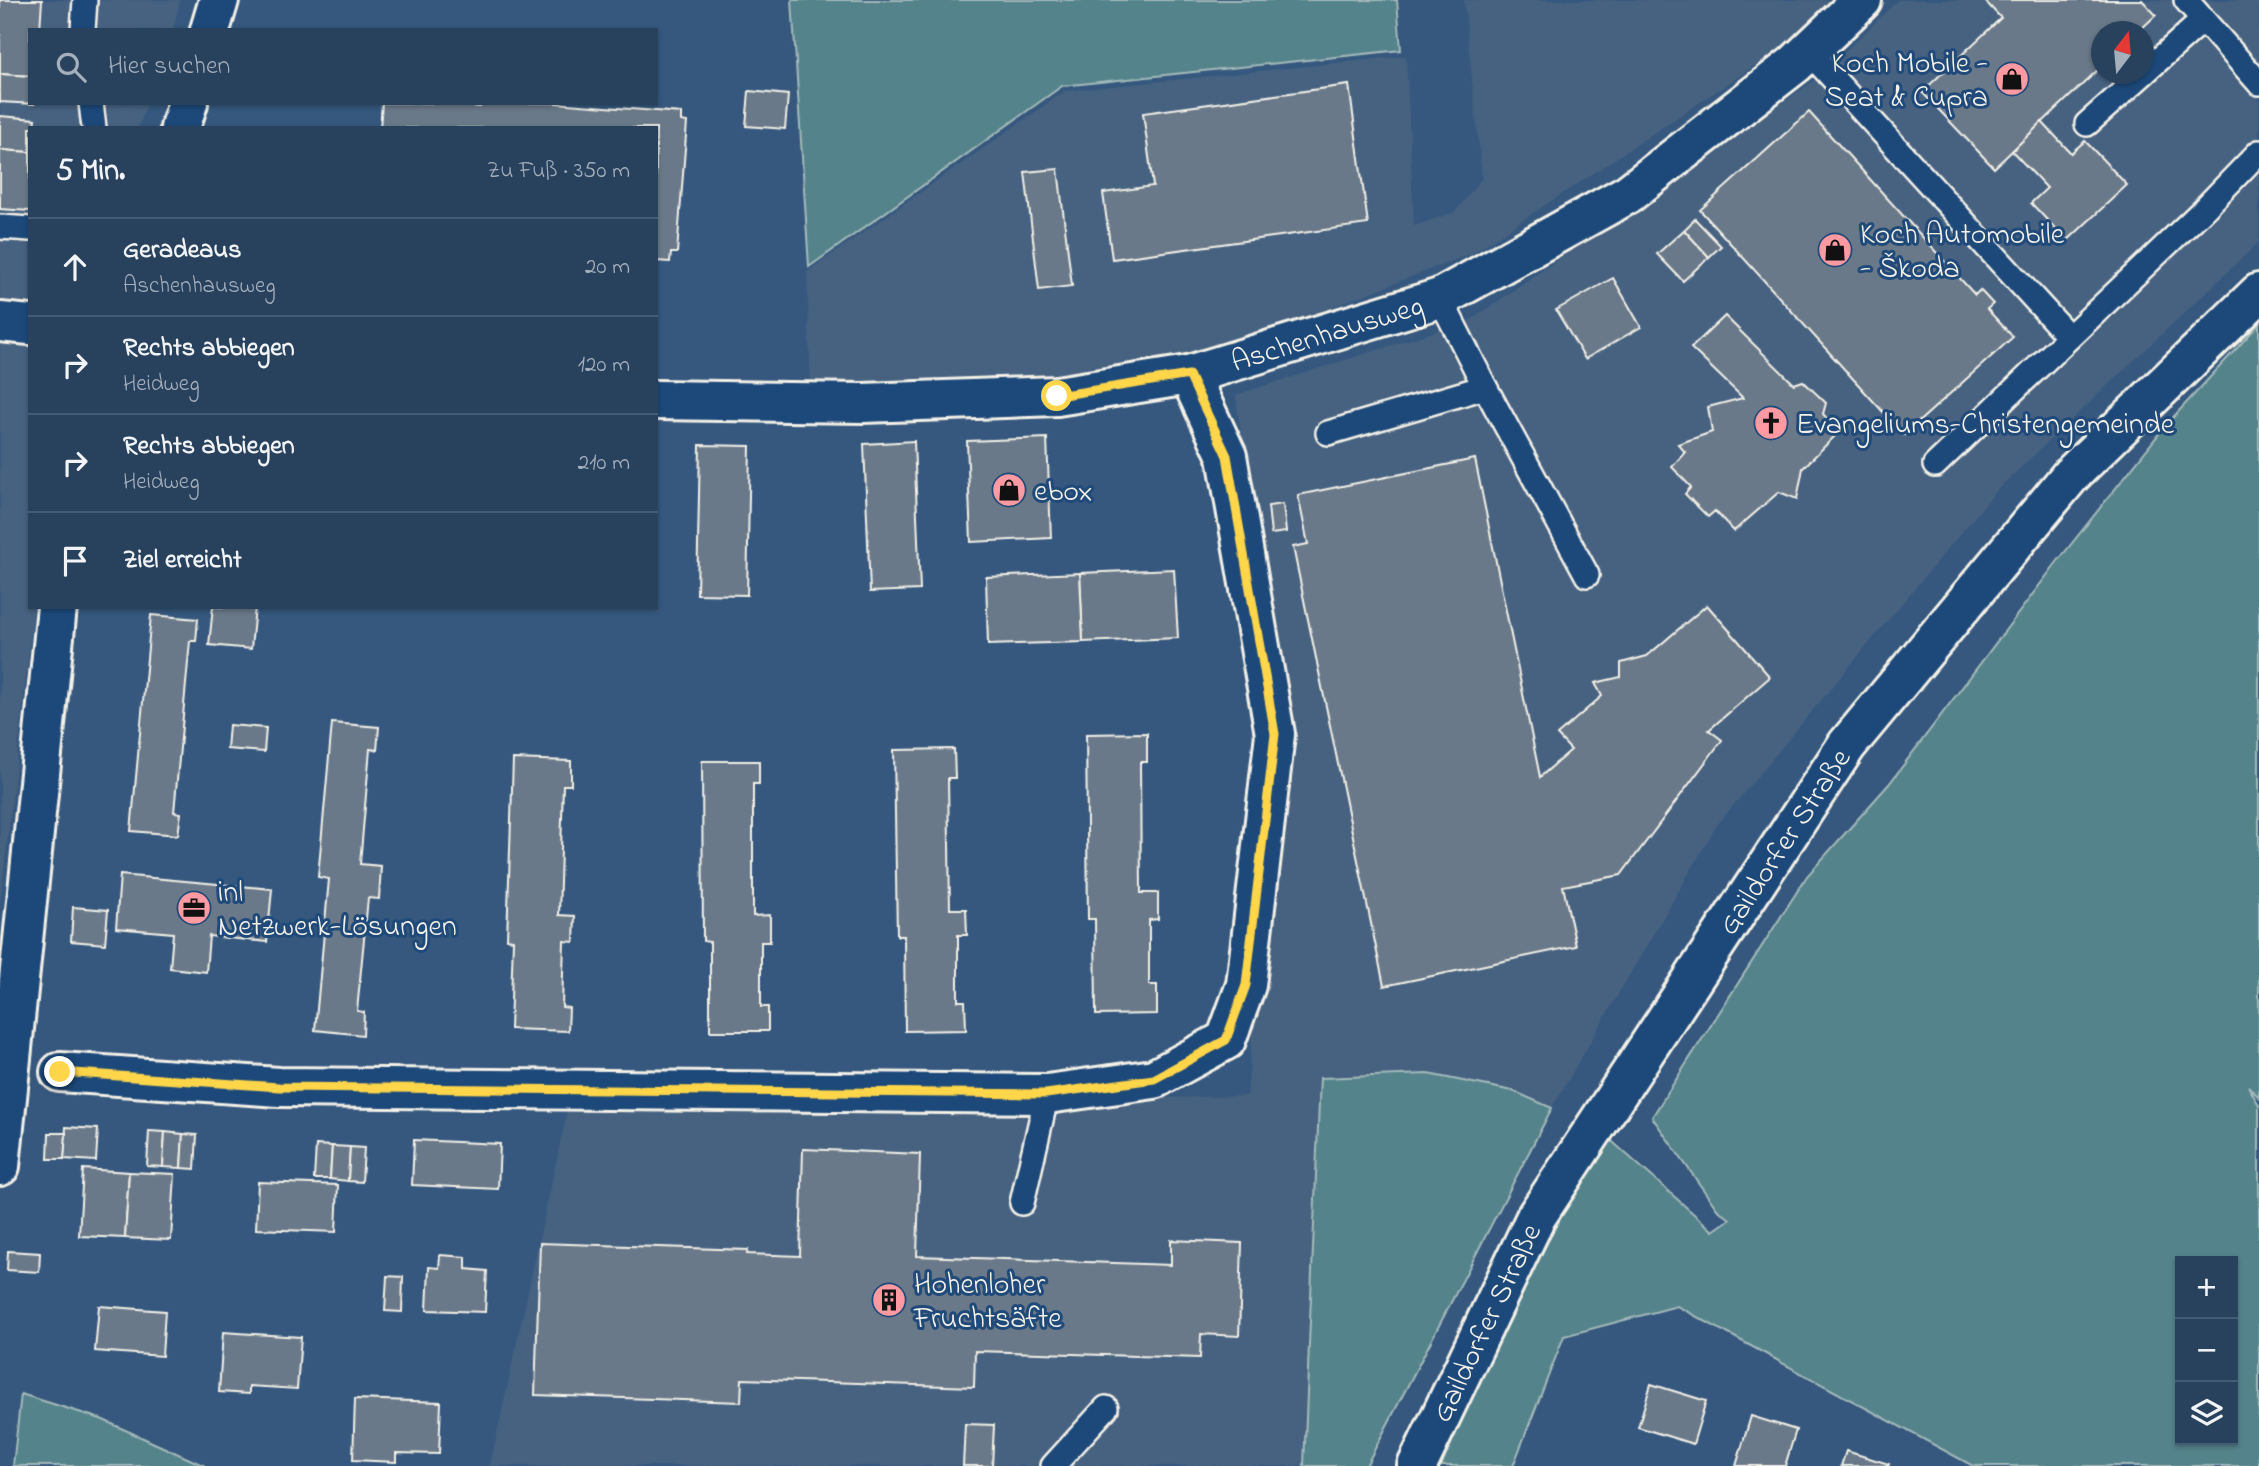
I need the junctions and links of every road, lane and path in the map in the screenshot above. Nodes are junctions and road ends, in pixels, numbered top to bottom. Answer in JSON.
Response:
{"nodes":[{"id":1,"x":85,"y":0,"type":"edge"},
{"id":2,"x":219,"y":0,"type":"edge"},
{"id":3,"x":1862,"y":0,"type":"edge"},
{"id":4,"x":2186,"y":0,"type":"edge"},
{"id":5,"x":2203,"y":20,"type":"junction"},
{"id":6,"x":83,"y":28,"type":"edge"},
{"id":7,"x":211,"y":28,"type":"edge"},
{"id":8,"x":1808,"y":51,"type":"junction"},
{"id":9,"x":2154,"y":63,"type":"edge"},
{"id":10,"x":2259,"y":83,"type":"edge"},
{"id":11,"x":2131,"y":84,"type":"edge"},
{"id":12,"x":91,"y":105,"type":"edge"},
{"id":13,"x":187,"y":105,"type":"edge"},
{"id":14,"x":2087,"y":124,"type":"dead end"},
{"id":15,"x":94,"y":126,"type":"edge"},
{"id":16,"x":181,"y":126,"type":"edge"},
{"id":17,"x":2259,"y":152,"type":"edge"},
{"id":18,"x":0,"y":226,"type":"edge"},
{"id":19,"x":28,"y":229,"type":"edge"},
{"id":20,"x":2259,"y":293,"type":"edge"},
{"id":21,"x":1440,"y":298,"type":"junction"},
{"id":22,"x":0,"y":322,"type":"edge"},
{"id":23,"x":28,"y":325,"type":"edge"},
{"id":24,"x":2069,"y":337,"type":"junction"},
{"id":25,"x":1189,"y":375,"type":"junction"},
{"id":26,"x":1485,"y":387,"type":"junction"},
{"id":27,"x":658,"y":400,"type":"edge"},
{"id":28,"x":1328,"y":433,"type":"dead end"},
{"id":29,"x":1935,"y":465,"type":"dead end"},
{"id":30,"x":1587,"y":575,"type":"dead end"},
{"id":31,"x":57,"y":609,"type":"edge"},
{"id":32,"x":60,"y":1072,"type":"dead end"},
{"id":33,"x":1046,"y":1094,"type":"junction"},
{"id":34,"x":0,"y":1166,"type":"edge"},
{"id":35,"x":1022,"y":1203,"type":"dead end"},
{"id":36,"x":1105,"y":1408,"type":"dead end"},
{"id":37,"x":1053,"y":1466,"type":"edge"},
{"id":38,"x":1418,"y":1466,"type":"edge"}],
"edges":[{"from":1,"to":6,"type":"lane"},
{"from":2,"to":7,"type":"street"},
{"from":3,"to":8,"type":"street","name":"Aschenhausweg"},
{"from":4,"to":5,"type":"lane"},
{"from":5,"to":9,"type":"lane"},
{"from":5,"to":10,"type":"lane"},
{"from":8,"to":21,"type":"street","name":"Aschenhausweg"},
{"from":8,"to":24,"type":"lane"},
{"from":11,"to":14,"type":"lane"},
{"from":12,"to":15,"type":"lane"},
{"from":13,"to":16,"type":"street"},
{"from":17,"to":24,"type":"lane"},
{"from":18,"to":19,"type":"lane"},
{"from":20,"to":38,"type":"street","name":"Gaildorfer Straße"},
{"from":21,"to":25,"type":"street","name":"Aschenhausweg"},
{"from":21,"to":26,"type":"lane"},
{"from":22,"to":23,"type":"street"},
{"from":24,"to":29,"type":"lane"},
{"from":25,"to":27,"type":"street","name":"Aschenhausweg"},
{"from":25,"to":33,"type":"street"},
{"from":26,"to":28,"type":"lane"},
{"from":26,"to":30,"type":"lane"},
{"from":31,"to":34,"type":"street"},
{"from":32,"to":33,"type":"street"},
{"from":33,"to":35,"type":"lane"},
{"from":36,"to":37,"type":"lane"}]}
